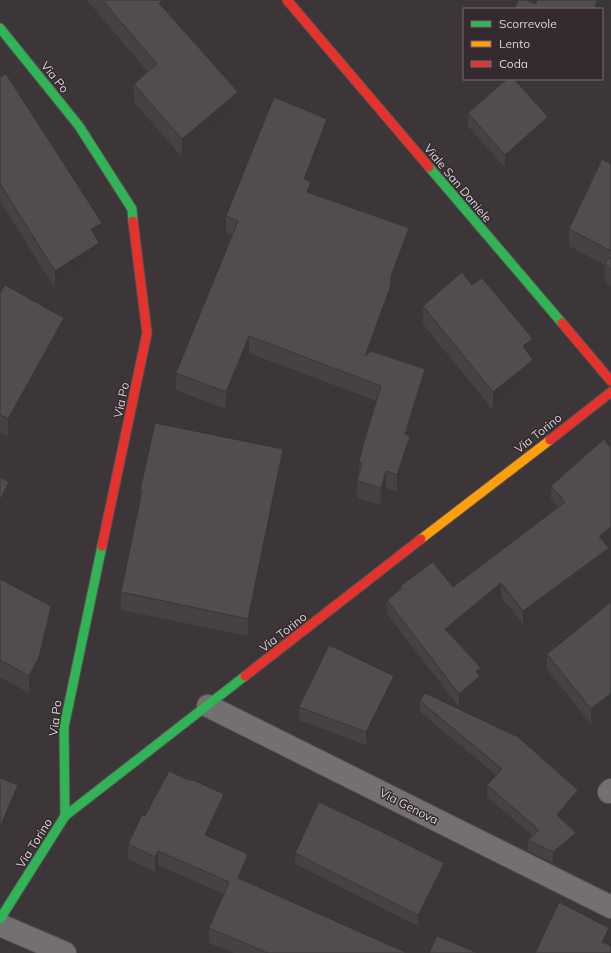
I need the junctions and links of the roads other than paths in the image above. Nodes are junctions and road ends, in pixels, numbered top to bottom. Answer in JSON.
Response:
{"nodes":[{"id":1,"x":287,"y":0,"type":"edge"},
{"id":2,"x":0,"y":28,"type":"edge"},
{"id":3,"x":611,"y":381,"type":"edge"},
{"id":4,"x":611,"y":392,"type":"edge"},
{"id":5,"x":208,"y":706,"type":"junction"},
{"id":6,"x":65,"y":816,"type":"junction"},
{"id":7,"x":611,"y":907,"type":"edge"},
{"id":8,"x":0,"y":919,"type":"edge"},
{"id":9,"x":0,"y":925,"type":"edge"},
{"id":10,"x":65,"y":953,"type":"edge"}],
"edges":[{"from":1,"to":3,"type":"street","name":"Viale San Daniele"},
{"from":2,"to":6,"type":"street","name":"Via Po"},
{"from":4,"to":5,"type":"street","name":"Via Torino"},
{"from":5,"to":6,"type":"street","name":"Via Torino"},
{"from":5,"to":7,"type":"street","name":"Via Genova"},
{"from":6,"to":8,"type":"street","name":"Via Torino"},
{"from":9,"to":10,"type":"street"}]}
